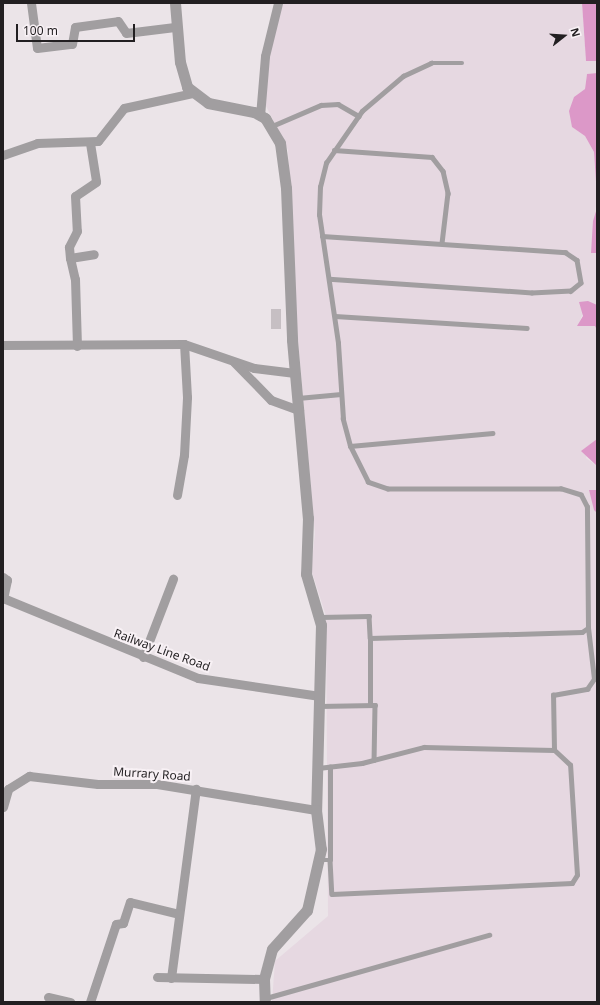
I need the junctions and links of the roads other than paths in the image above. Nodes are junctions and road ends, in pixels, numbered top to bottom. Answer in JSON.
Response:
{"nodes":[{"id":1,"x":31,"y":3,"type":"edge"},
{"id":2,"x":175,"y":3,"type":"edge"},
{"id":3,"x":278,"y":3,"type":"edge"},
{"id":4,"x":175,"y":27,"type":"junction"},
{"id":5,"x":462,"y":63,"type":"dead end"},
{"id":6,"x":193,"y":94,"type":"junction"},
{"id":7,"x":260,"y":116,"type":"junction"},
{"id":8,"x":359,"y":116,"type":"junction"},
{"id":9,"x":272,"y":126,"type":"junction"},
{"id":10,"x":90,"y":143,"type":"junction"},
{"id":11,"x":334,"y":150,"type":"junction"},
{"id":12,"x":3,"y":155,"type":"edge"},
{"id":13,"x":322,"y":236,"type":"junction"},
{"id":14,"x":442,"y":243,"type":"junction"},
{"id":15,"x":94,"y":254,"type":"dead end"},
{"id":16,"x":70,"y":258,"type":"junction"},
{"id":17,"x":329,"y":279,"type":"junction"},
{"id":18,"x":335,"y":316,"type":"junction"},
{"id":19,"x":528,"y":328,"type":"dead end"},
{"id":20,"x":184,"y":344,"type":"junction"},
{"id":21,"x":3,"y":345,"type":"edge"},
{"id":22,"x":77,"y":346,"type":"junction"},
{"id":23,"x":230,"y":359,"type":"junction"},
{"id":24,"x":295,"y":372,"type":"junction"},
{"id":25,"x":341,"y":394,"type":"junction"},
{"id":26,"x":298,"y":398,"type":"junction"},
{"id":27,"x":299,"y":410,"type":"junction"},
{"id":28,"x":492,"y":433,"type":"dead end"},
{"id":29,"x":350,"y":446,"type":"junction"},
{"id":30,"x":177,"y":496,"type":"dead end"},
{"id":31,"x":3,"y":577,"type":"edge"},
{"id":32,"x":173,"y":579,"type":"dead end"},
{"id":33,"x":3,"y":598,"type":"edge"},
{"id":34,"x":320,"y":617,"type":"junction"},
{"id":35,"x":588,"y":628,"type":"junction"},
{"id":36,"x":370,"y":638,"type":"junction"},
{"id":37,"x":143,"y":657,"type":"junction"},
{"id":38,"x":319,"y":701,"type":"junction"},
{"id":39,"x":370,"y":705,"type":"junction"},
{"id":40,"x":554,"y":750,"type":"junction"},
{"id":41,"x":374,"y":760,"type":"junction"},
{"id":42,"x":330,"y":767,"type":"junction"},
{"id":43,"x":316,"y":768,"type":"junction"},
{"id":44,"x":196,"y":789,"type":"junction"},
{"id":45,"x":3,"y":807,"type":"edge"},
{"id":46,"x":316,"y":810,"type":"junction"},
{"id":47,"x":325,"y":860,"type":"junction"},
{"id":48,"x":179,"y":914,"type":"junction"},
{"id":49,"x":489,"y":935,"type":"dead end"},
{"id":50,"x":157,"y":977,"type":"dead end"},
{"id":51,"x":170,"y":978,"type":"junction"},
{"id":52,"x":264,"y":979,"type":"junction"},
{"id":53,"x":48,"y":998,"type":"dead end"},
{"id":54,"x":264,"y":1000,"type":"edge"},
{"id":55,"x":70,"y":1002,"type":"edge"},
{"id":56,"x":90,"y":1002,"type":"edge"}],
"edges":[{"from":1,"to":4,"type":"street"},
{"from":2,"to":4,"type":"street"},
{"from":3,"to":7,"type":"street"},
{"from":4,"to":6,"type":"street"},
{"from":5,"to":8,"type":"lane"},
{"from":6,"to":7,"type":"street"},
{"from":6,"to":10,"type":"street"},
{"from":7,"to":9,"type":"street"},
{"from":8,"to":9,"type":"lane"},
{"from":8,"to":11,"type":"lane"},
{"from":9,"to":24,"type":"street"},
{"from":10,"to":12,"type":"street"},
{"from":10,"to":16,"type":"street"},
{"from":11,"to":13,"type":"lane"},
{"from":11,"to":14,"type":"lane"},
{"from":13,"to":14,"type":"lane"},
{"from":13,"to":17,"type":"lane"},
{"from":14,"to":17,"type":"lane"},
{"from":15,"to":16,"type":"street"},
{"from":16,"to":22,"type":"street"},
{"from":17,"to":18,"type":"lane"},
{"from":18,"to":19,"type":"lane"},
{"from":18,"to":25,"type":"lane"},
{"from":20,"to":22,"type":"street"},
{"from":20,"to":23,"type":"street"},
{"from":20,"to":30,"type":"street"},
{"from":21,"to":22,"type":"street"},
{"from":23,"to":24,"type":"street"},
{"from":23,"to":27,"type":"street"},
{"from":24,"to":26,"type":"street"},
{"from":25,"to":26,"type":"lane"},
{"from":25,"to":29,"type":"lane"},
{"from":26,"to":27,"type":"street"},
{"from":27,"to":34,"type":"street"},
{"from":28,"to":29,"type":"lane"},
{"from":29,"to":35,"type":"lane"},
{"from":31,"to":33,"type":"street"},
{"from":32,"to":37,"type":"street"},
{"from":33,"to":37,"type":"street","name":"Railway Line Road"},
{"from":34,"to":36,"type":"lane"},
{"from":34,"to":38,"type":"street"},
{"from":35,"to":36,"type":"lane"},
{"from":35,"to":40,"type":"lane"},
{"from":36,"to":39,"type":"lane"},
{"from":37,"to":38,"type":"street","name":"Railway Line Road"},
{"from":38,"to":39,"type":"lane"},
{"from":38,"to":43,"type":"street"},
{"from":39,"to":41,"type":"lane"},
{"from":40,"to":41,"type":"lane"},
{"from":40,"to":47,"type":"lane"},
{"from":41,"to":42,"type":"lane"},
{"from":42,"to":43,"type":"lane"},
{"from":42,"to":47,"type":"lane"},
{"from":43,"to":46,"type":"street"},
{"from":44,"to":45,"type":"street","name":"Murrary Road"},
{"from":44,"to":46,"type":"street","name":"Murrary Road"},
{"from":44,"to":48,"type":"street"},
{"from":46,"to":47,"type":"street"},
{"from":47,"to":52,"type":"street"},
{"from":48,"to":51,"type":"street"},
{"from":48,"to":56,"type":"street"},
{"from":49,"to":54,"type":"lane"},
{"from":50,"to":51,"type":"street"},
{"from":51,"to":52,"type":"street"},
{"from":52,"to":54,"type":"street"},
{"from":53,"to":55,"type":"street"}]}
